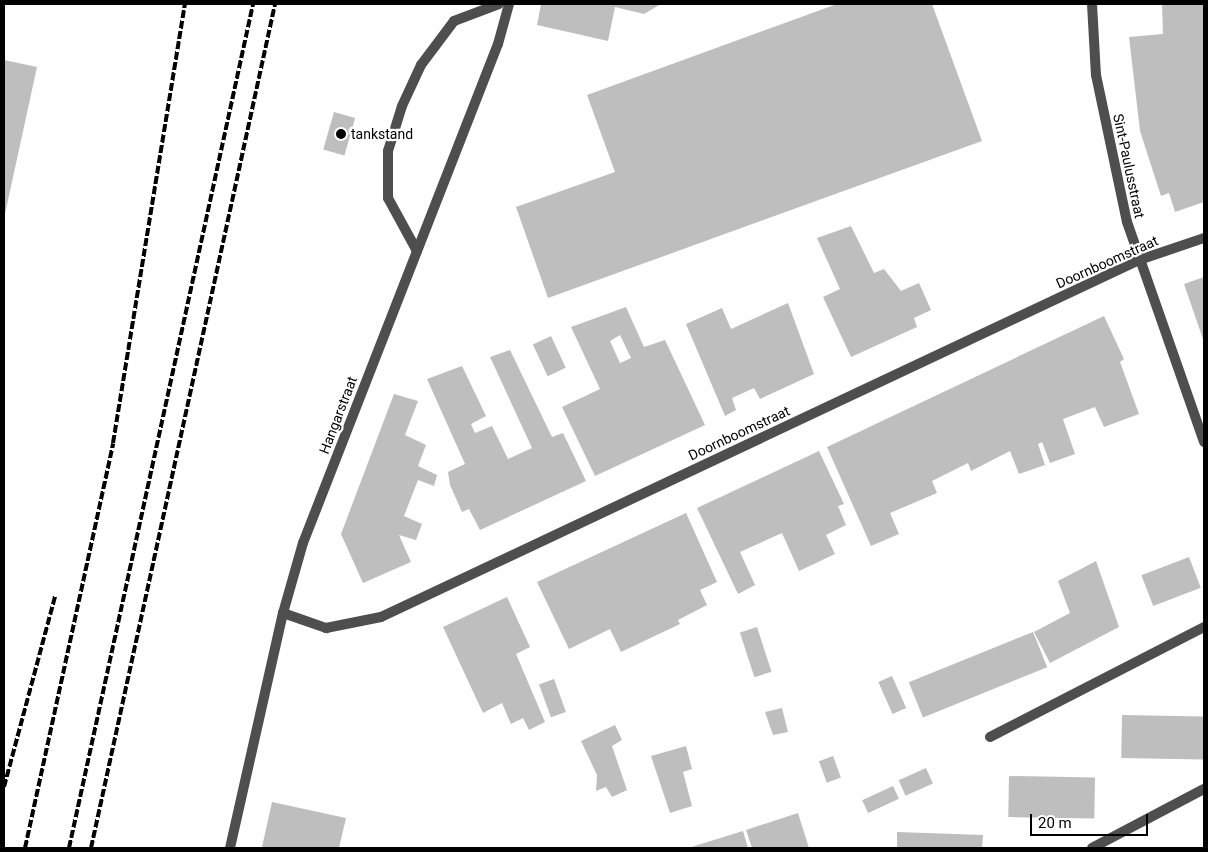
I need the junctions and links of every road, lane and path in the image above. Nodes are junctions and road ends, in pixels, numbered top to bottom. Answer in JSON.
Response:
{"nodes":[{"id":1,"x":500,"y":4,"type":"edge"},
{"id":2,"x":509,"y":4,"type":"edge"},
{"id":3,"x":1092,"y":4,"type":"edge"},
{"id":4,"x":1204,"y":238,"type":"edge"},
{"id":5,"x":417,"y":250,"type":"junction"},
{"id":6,"x":1139,"y":260,"type":"junction"},
{"id":7,"x":1204,"y":442,"type":"edge"},
{"id":8,"x":283,"y":613,"type":"junction"},
{"id":9,"x":1204,"y":627,"type":"edge"},
{"id":10,"x":990,"y":736,"type":"dead end"},
{"id":11,"x":1204,"y":789,"type":"edge"},
{"id":12,"x":230,"y":848,"type":"edge"},
{"id":13,"x":1092,"y":848,"type":"edge"}],
"edges":[{"from":1,"to":5,"type":"street"},
{"from":2,"to":5,"type":"street","name":"Hangarstraat"},
{"from":3,"to":6,"type":"street","name":"Sint-Paulusstraat"},
{"from":4,"to":6,"type":"street","name":"Doornboomstraat"},
{"from":5,"to":8,"type":"street","name":"Hangarstraat"},
{"from":6,"to":7,"type":"street","name":"Sint-Paulusstraat"},
{"from":6,"to":8,"type":"street","name":"Doornboomstraat"},
{"from":8,"to":12,"type":"street","name":"Hangarstraat"},
{"from":9,"to":10,"type":"street"},
{"from":11,"to":13,"type":"street"}]}
